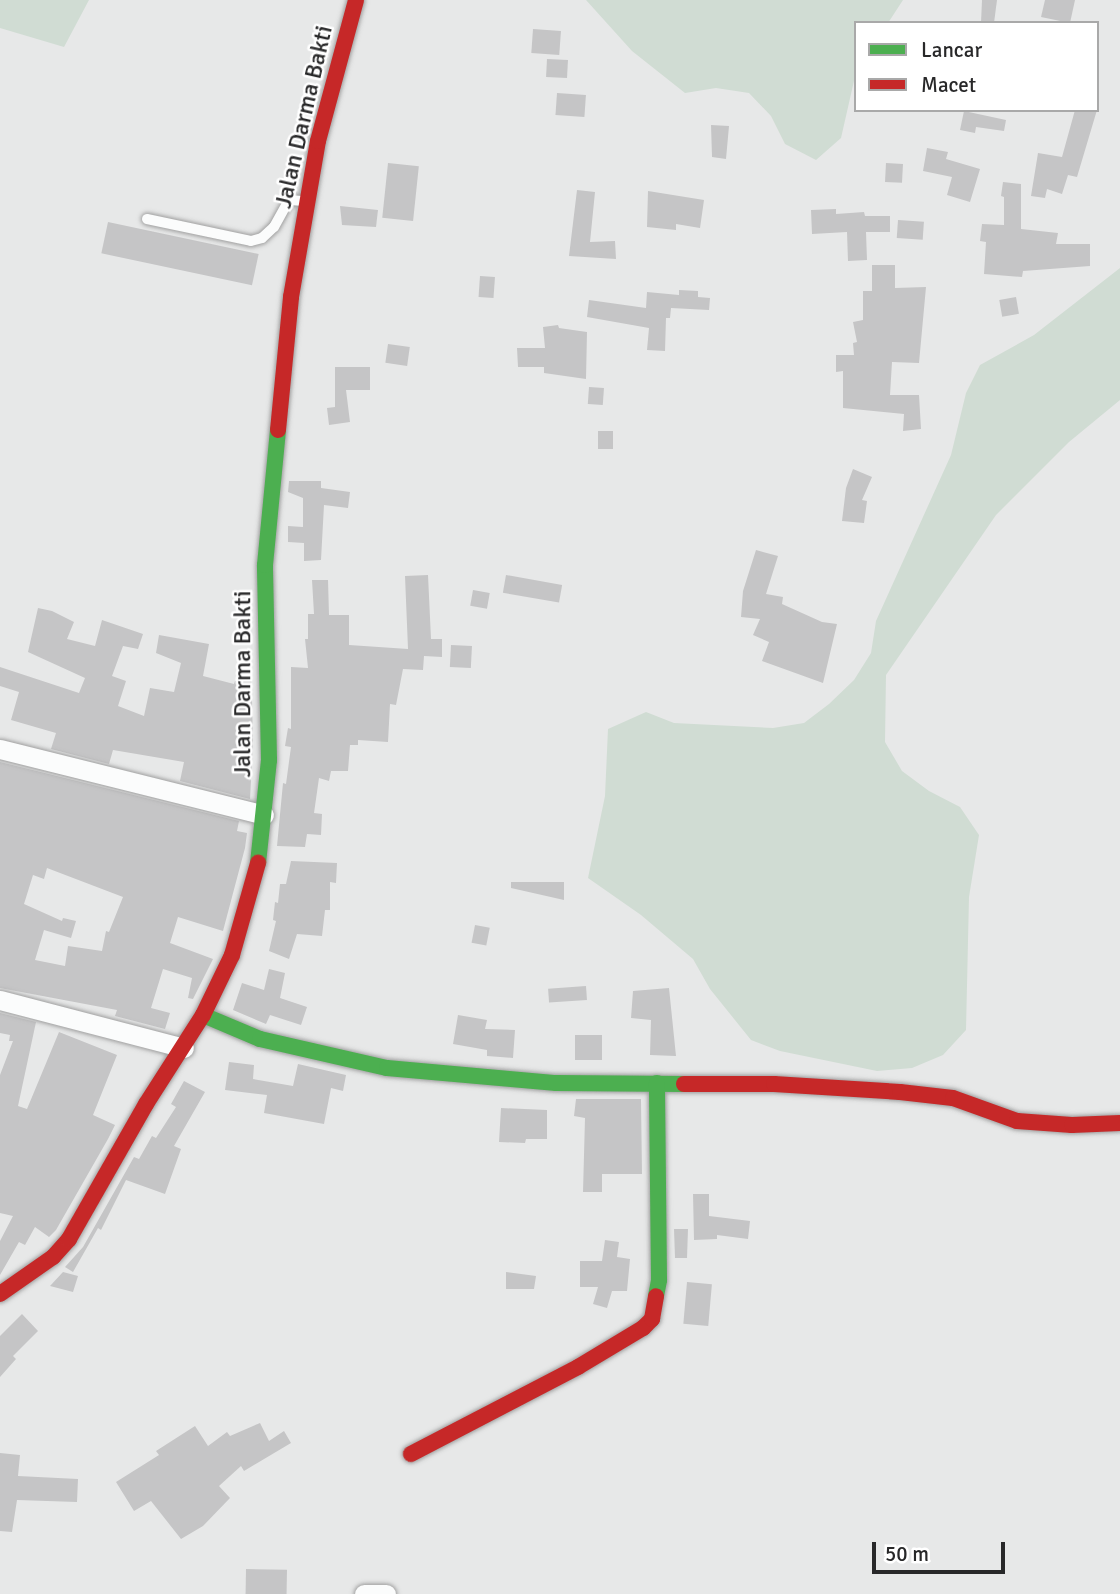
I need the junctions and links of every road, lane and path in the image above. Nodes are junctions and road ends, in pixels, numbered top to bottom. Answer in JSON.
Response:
{"nodes":[{"id":1,"x":356,"y":0,"type":"edge"},
{"id":2,"x":306,"y":201,"type":"junction"},
{"id":3,"x":147,"y":219,"type":"dead end"},
{"id":4,"x":0,"y":749,"type":"edge"},
{"id":5,"x":264,"y":815,"type":"junction"},
{"id":6,"x":0,"y":1000,"type":"edge"},
{"id":7,"x":203,"y":1015,"type":"junction"},
{"id":8,"x":184,"y":1048,"type":"junction"},
{"id":9,"x":657,"y":1083,"type":"junction"},
{"id":10,"x":1120,"y":1123,"type":"edge"},
{"id":11,"x":0,"y":1294,"type":"edge"},
{"id":12,"x":411,"y":1454,"type":"dead end"},
{"id":13,"x":364,"y":1594,"type":"edge"},
{"id":14,"x":386,"y":1594,"type":"edge"}],
"edges":[{"from":1,"to":2,"type":"street","name":"Jalan Darma Bakti"},
{"from":2,"to":3,"type":"lane"},
{"from":2,"to":5,"type":"street","name":"Jalan Darma Bakti"},
{"from":4,"to":5,"type":"street"},
{"from":5,"to":7,"type":"street","name":"Jalan Darma Bakti"},
{"from":6,"to":8,"type":"street"},
{"from":7,"to":8,"type":"street","name":"Jalan Darma Bakti"},
{"from":7,"to":9,"type":"street"},
{"from":8,"to":11,"type":"street","name":"Jalan Darma Bakti"},
{"from":9,"to":10,"type":"street"},
{"from":9,"to":12,"type":"street"},
{"from":13,"to":14,"type":"street"}]}
